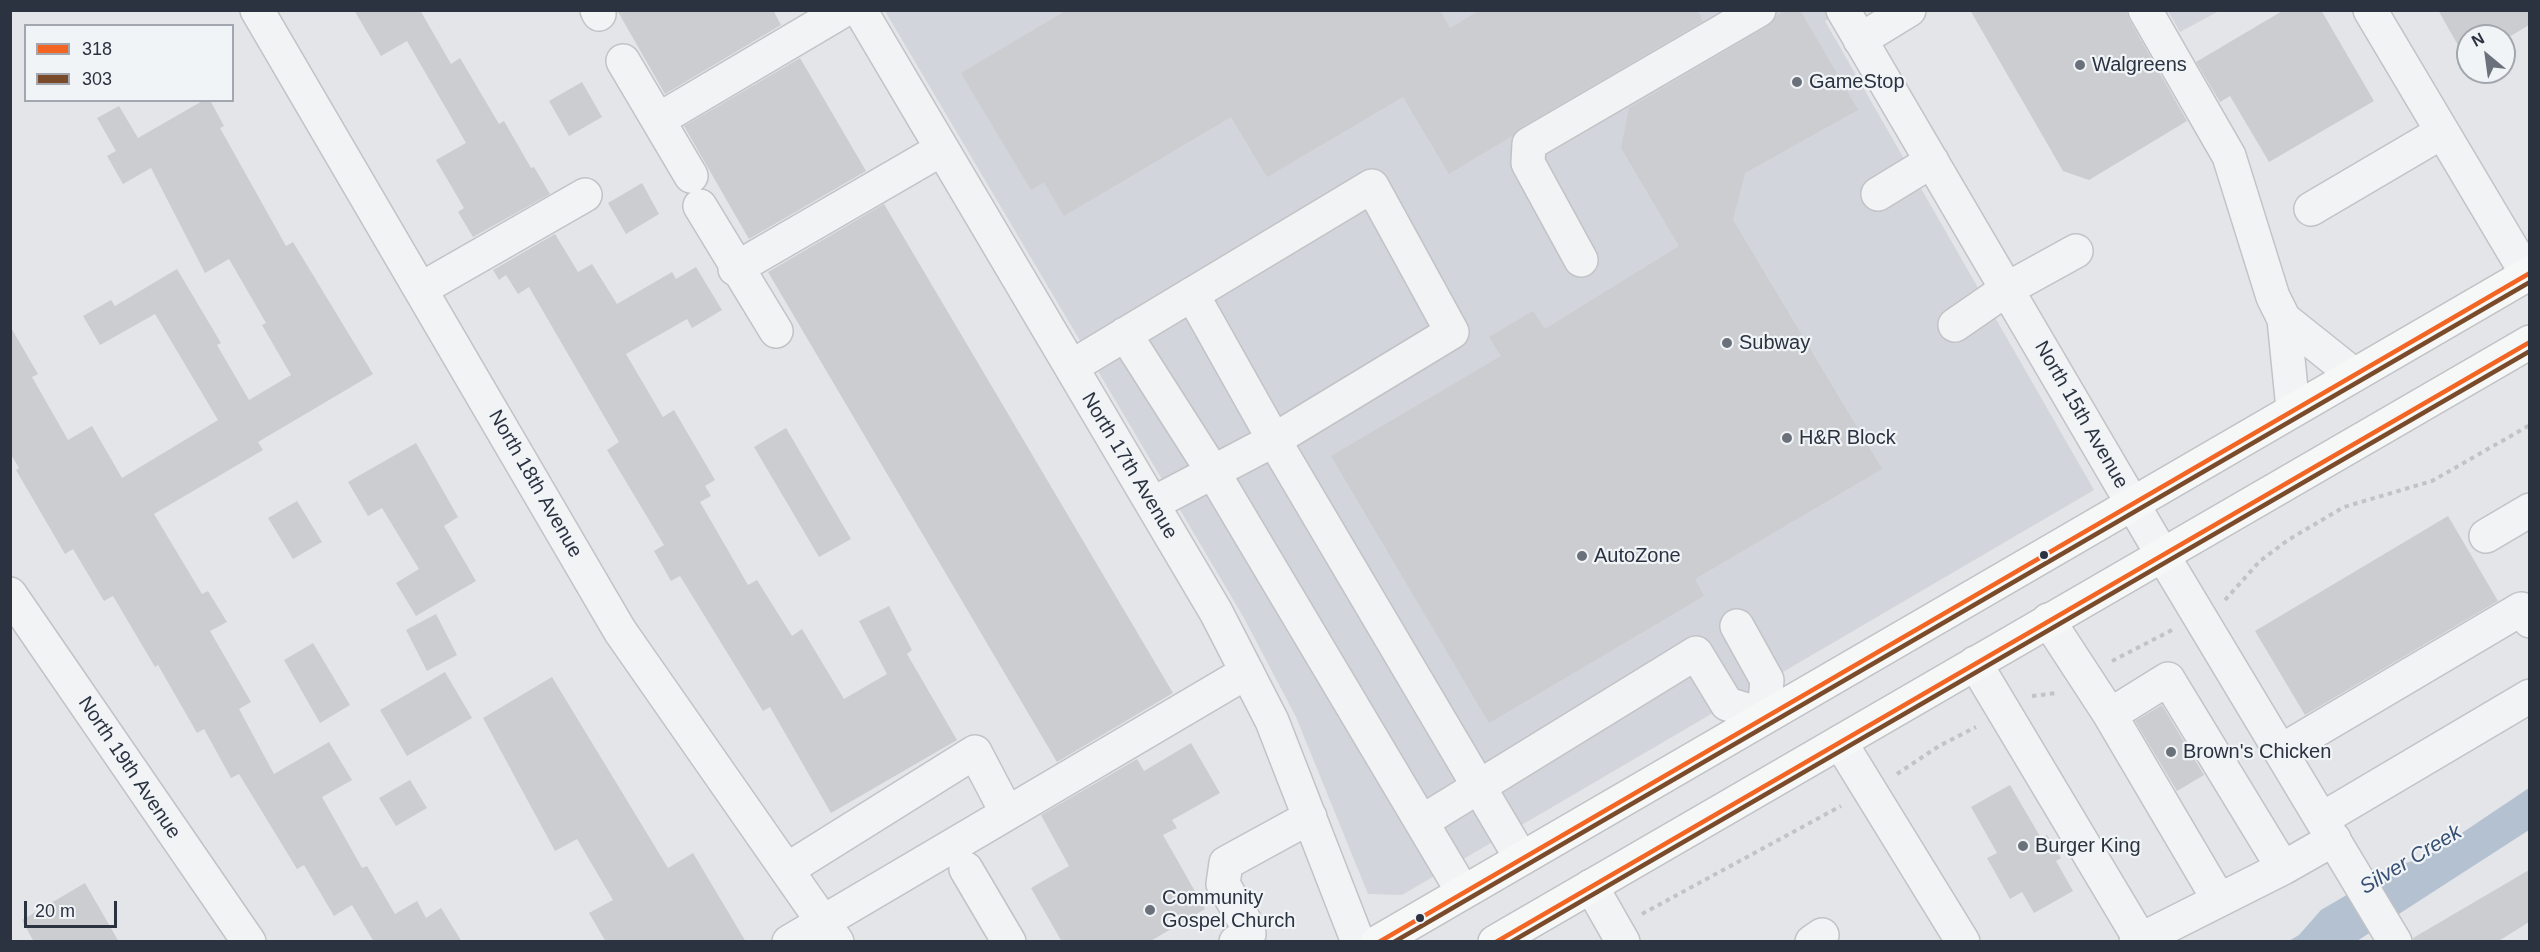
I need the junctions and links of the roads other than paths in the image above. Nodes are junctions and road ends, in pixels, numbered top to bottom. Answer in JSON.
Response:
{"nodes":[{"id":1,"x":257,"y":10,"type":"edge"},
{"id":2,"x":844,"y":10,"type":"edge"},
{"id":3,"x":860,"y":10,"type":"edge"},
{"id":4,"x":1759,"y":10,"type":"edge"},
{"id":5,"x":1843,"y":10,"type":"edge"},
{"id":6,"x":1909,"y":10,"type":"edge"},
{"id":7,"x":2145,"y":10,"type":"edge"},
{"id":8,"x":2370,"y":10,"type":"edge"},
{"id":9,"x":1860,"y":40,"type":"junction"},
{"id":10,"x":623,"y":61,"type":"dead end"},
{"id":11,"x":658,"y":120,"type":"junction"},
{"id":12,"x":2442,"y":132,"type":"junction"},
{"id":13,"x":942,"y":148,"type":"junction"},
{"id":14,"x":1932,"y":161,"type":"junction"},
{"id":15,"x":1878,"y":194,"type":"dead end"},
{"id":16,"x":585,"y":195,"type":"dead end"},
{"id":17,"x":2311,"y":209,"type":"dead end"},
{"id":18,"x":2076,"y":251,"type":"dead end"},
{"id":19,"x":1581,"y":261,"type":"dead end"},
{"id":20,"x":735,"y":269,"type":"junction"},
{"id":21,"x":2528,"y":273,"type":"edge"},
{"id":22,"x":421,"y":289,"type":"junction"},
{"id":23,"x":2007,"y":289,"type":"junction"},
{"id":24,"x":1192,"y":294,"type":"junction"},
{"id":25,"x":2284,"y":320,"type":"junction"},
{"id":26,"x":1955,"y":325,"type":"dead end"},
{"id":27,"x":776,"y":331,"type":"dead end"},
{"id":28,"x":1125,"y":334,"type":"junction"},
{"id":29,"x":2529,"y":342,"type":"edge"},
{"id":30,"x":1071,"y":367,"type":"junction"},
{"id":31,"x":2353,"y":374,"type":"junction"},
{"id":32,"x":2293,"y":409,"type":"junction"},
{"id":33,"x":1274,"y":440,"type":"junction"},
{"id":34,"x":1213,"y":472,"type":"junction"},
{"id":35,"x":2132,"y":502,"type":"junction"},
{"id":36,"x":1152,"y":504,"type":"junction"},
{"id":37,"x":2529,"y":510,"type":"edge"},
{"id":38,"x":2486,"y":536,"type":"dead end"},
{"id":39,"x":2162,"y":554,"type":"junction"},
{"id":40,"x":10,"y":594,"type":"edge"},
{"id":41,"x":2048,"y":620,"type":"junction"},
{"id":42,"x":2529,"y":621,"type":"edge"},
{"id":43,"x":1737,"y":626,"type":"dead end"},
{"id":44,"x":1975,"y":663,"type":"junction"},
{"id":45,"x":1247,"y":672,"type":"junction"},
{"id":46,"x":2529,"y":696,"type":"edge"},
{"id":47,"x":1764,"y":715,"type":"junction"},
{"id":48,"x":2110,"y":715,"type":"junction"},
{"id":49,"x":1840,"y":742,"type":"junction"},
{"id":50,"x":2281,"y":751,"type":"junction"},
{"id":51,"x":1480,"y":786,"type":"junction"},
{"id":52,"x":1007,"y":813,"type":"junction"},
{"id":53,"x":1310,"y":817,"type":"junction"},
{"id":54,"x":1423,"y":821,"type":"junction"},
{"id":55,"x":2328,"y":829,"type":"junction"},
{"id":56,"x":1521,"y":858,"type":"junction"},
{"id":57,"x":2283,"y":868,"type":"junction"},
{"id":58,"x":788,"y":869,"type":"junction"},
{"id":59,"x":966,"y":869,"type":"dead end"},
{"id":60,"x":1591,"y":886,"type":"junction"},
{"id":61,"x":1463,"y":892,"type":"junction"},
{"id":62,"x":2219,"y":900,"type":"junction"},
{"id":63,"x":1630,"y":929,"type":"edge"},
{"id":64,"x":831,"y":931,"type":"edge"},
{"id":65,"x":2391,"y":935,"type":"edge"},
{"id":66,"x":2138,"y":940,"type":"edge"},
{"id":67,"x":249,"y":942,"type":"edge"},
{"id":68,"x":789,"y":942,"type":"edge"},
{"id":69,"x":1009,"y":942,"type":"edge"},
{"id":70,"x":1236,"y":942,"type":"edge"},
{"id":71,"x":1358,"y":942,"type":"edge"},
{"id":72,"x":1378,"y":942,"type":"edge"},
{"id":73,"x":1495,"y":942,"type":"edge"},
{"id":74,"x":1963,"y":942,"type":"edge"}],
"edges":[{"from":1,"to":22,"type":"street","name":"North 18th Avenue"},
{"from":2,"to":11,"type":"street"},
{"from":3,"to":13,"type":"street","name":"North 17th Avenue"},
{"from":4,"to":19,"type":"street"},
{"from":5,"to":9,"type":"street","name":"North 15th Avenue"},
{"from":6,"to":9,"type":"street"},
{"from":7,"to":25,"type":"street"},
{"from":8,"to":12,"type":"street"},
{"from":9,"to":14,"type":"street","name":"North 15th Avenue"},
{"from":10,"to":11,"type":"street"},
{"from":11,"to":20,"type":"street"},
{"from":12,"to":17,"type":"street"},
{"from":12,"to":21,"type":"street"},
{"from":13,"to":20,"type":"street"},
{"from":13,"to":30,"type":"street","name":"North 17th Avenue"},
{"from":14,"to":15,"type":"street"},
{"from":14,"to":23,"type":"street","name":"North 15th Avenue"},
{"from":16,"to":22,"type":"street"},
{"from":18,"to":23,"type":"street"},
{"from":20,"to":27,"type":"street"},
{"from":21,"to":31,"type":"main road"},
{"from":22,"to":58,"type":"street","name":"North 18th Avenue"},
{"from":23,"to":26,"type":"street"},
{"from":23,"to":35,"type":"street","name":"North 15th Avenue"},
{"from":24,"to":28,"type":"street"},
{"from":24,"to":33,"type":"street"},
{"from":24,"to":33,"type":"street"},
{"from":25,"to":31,"type":"street"},
{"from":25,"to":32,"type":"street"},
{"from":28,"to":30,"type":"street"},
{"from":28,"to":34,"type":"street"},
{"from":29,"to":39,"type":"main road"},
{"from":30,"to":36,"type":"street","name":"North 17th Avenue"},
{"from":31,"to":32,"type":"main road"},
{"from":32,"to":35,"type":"main road"},
{"from":33,"to":34,"type":"street"},
{"from":33,"to":51,"type":"street"},
{"from":34,"to":36,"type":"street"},
{"from":34,"to":54,"type":"street"},
{"from":35,"to":39,"type":"street","name":"North 15th Avenue"},
{"from":35,"to":47,"type":"main road"},
{"from":36,"to":45,"type":"street","name":"North 17th Avenue"},
{"from":37,"to":38,"type":"street"},
{"from":39,"to":41,"type":"main road"},
{"from":39,"to":50,"type":"street","name":"North 15th Avenue"},
{"from":40,"to":67,"type":"street","name":"North 19th Avenue"},
{"from":41,"to":44,"type":"main road"},
{"from":41,"to":48,"type":"street"},
{"from":42,"to":50,"type":"street"},
{"from":43,"to":47,"type":"street"},
{"from":44,"to":49,"type":"main road"},
{"from":44,"to":66,"type":"street"},
{"from":45,"to":52,"type":"street"},
{"from":45,"to":53,"type":"street","name":"North 17th Avenue"},
{"from":46,"to":55,"type":"street"},
{"from":47,"to":51,"type":"street"},
{"from":47,"to":56,"type":"main road"},
{"from":48,"to":57,"type":"street"},
{"from":48,"to":62,"type":"street"},
{"from":49,"to":60,"type":"main road"},
{"from":49,"to":74,"type":"street"},
{"from":50,"to":55,"type":"street","name":"North 15th Avenue"},
{"from":51,"to":54,"type":"street"},
{"from":51,"to":56,"type":"street"},
{"from":52,"to":58,"type":"street"},
{"from":52,"to":64,"type":"street"},
{"from":53,"to":70,"type":"street"},
{"from":53,"to":71,"type":"street","name":"North 17th Avenue"},
{"from":54,"to":61,"type":"street"},
{"from":55,"to":57,"type":"street"},
{"from":55,"to":65,"type":"street","name":"North 15th Avenue"},
{"from":56,"to":61,"type":"main road"},
{"from":57,"to":62,"type":"street"},
{"from":58,"to":64,"type":"street","name":"North 18th Avenue"},
{"from":59,"to":69,"type":"street"},
{"from":60,"to":63,"type":"street"},
{"from":60,"to":73,"type":"main road"},
{"from":61,"to":72,"type":"main road"},
{"from":62,"to":66,"type":"street"},
{"from":64,"to":68,"type":"street"}]}
